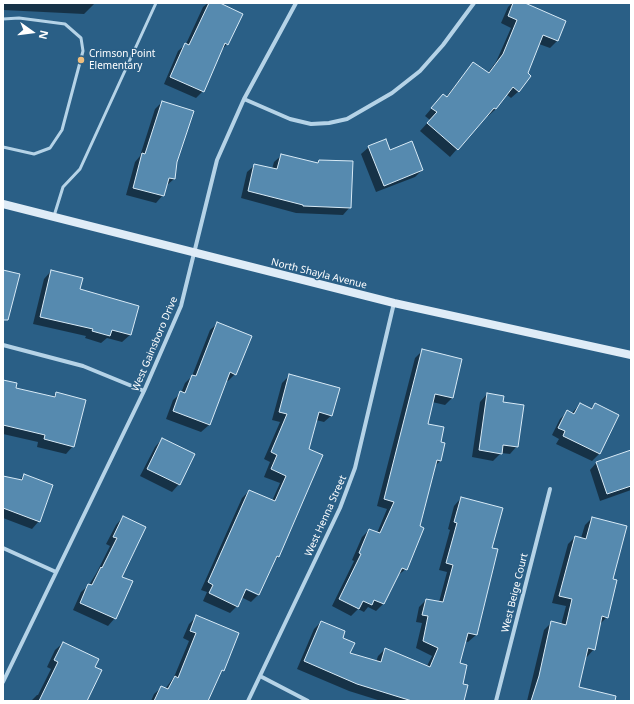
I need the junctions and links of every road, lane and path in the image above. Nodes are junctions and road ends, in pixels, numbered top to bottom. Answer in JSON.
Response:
{"nodes":[{"id":1,"x":156,"y":3,"type":"edge"},
{"id":2,"x":296,"y":3,"type":"edge"},
{"id":3,"x":474,"y":3,"type":"edge"},
{"id":4,"x":3,"y":19,"type":"edge"},
{"id":5,"x":244,"y":99,"type":"junction"},
{"id":6,"x":3,"y":147,"type":"edge"},
{"id":7,"x":3,"y":204,"type":"edge"},
{"id":8,"x":54,"y":217,"type":"junction"},
{"id":9,"x":194,"y":253,"type":"junction"},
{"id":10,"x":394,"y":303,"type":"junction"},
{"id":11,"x":3,"y":345,"type":"edge"},
{"id":12,"x":631,"y":355,"type":"edge"},
{"id":13,"x":144,"y":391,"type":"junction"},
{"id":14,"x":550,"y":489,"type":"dead end"},
{"id":15,"x":3,"y":548,"type":"edge"},
{"id":16,"x":56,"y":572,"type":"junction"},
{"id":17,"x":260,"y":676,"type":"junction"},
{"id":18,"x":3,"y":682,"type":"edge"},
{"id":19,"x":248,"y":701,"type":"edge"},
{"id":20,"x":308,"y":701,"type":"edge"},
{"id":21,"x":496,"y":701,"type":"edge"}],
"edges":[{"from":1,"to":8,"type":"lane"},
{"from":2,"to":5,"type":"street","name":"West Gainsboro Drive"},
{"from":3,"to":5,"type":"street"},
{"from":4,"to":6,"type":"lane"},
{"from":5,"to":9,"type":"street","name":"West Gainsboro Drive"},
{"from":7,"to":8,"type":"street","name":"North Shayla Avenue"},
{"from":8,"to":9,"type":"street","name":"North Shayla Avenue"},
{"from":9,"to":10,"type":"street","name":"North Shayla Avenue"},
{"from":9,"to":13,"type":"street","name":"West Gainsboro Drive"},
{"from":10,"to":12,"type":"street","name":"North Shayla Avenue"},
{"from":10,"to":17,"type":"street","name":"West Henna Street"},
{"from":11,"to":13,"type":"street"},
{"from":13,"to":16,"type":"street","name":"West Gainsboro Drive"},
{"from":14,"to":21,"type":"street","name":"West Beige Court"},
{"from":15,"to":16,"type":"street"},
{"from":16,"to":18,"type":"street","name":"West Gainsboro Drive"},
{"from":17,"to":19,"type":"street","name":"West Henna Street"},
{"from":17,"to":20,"type":"street"}]}
